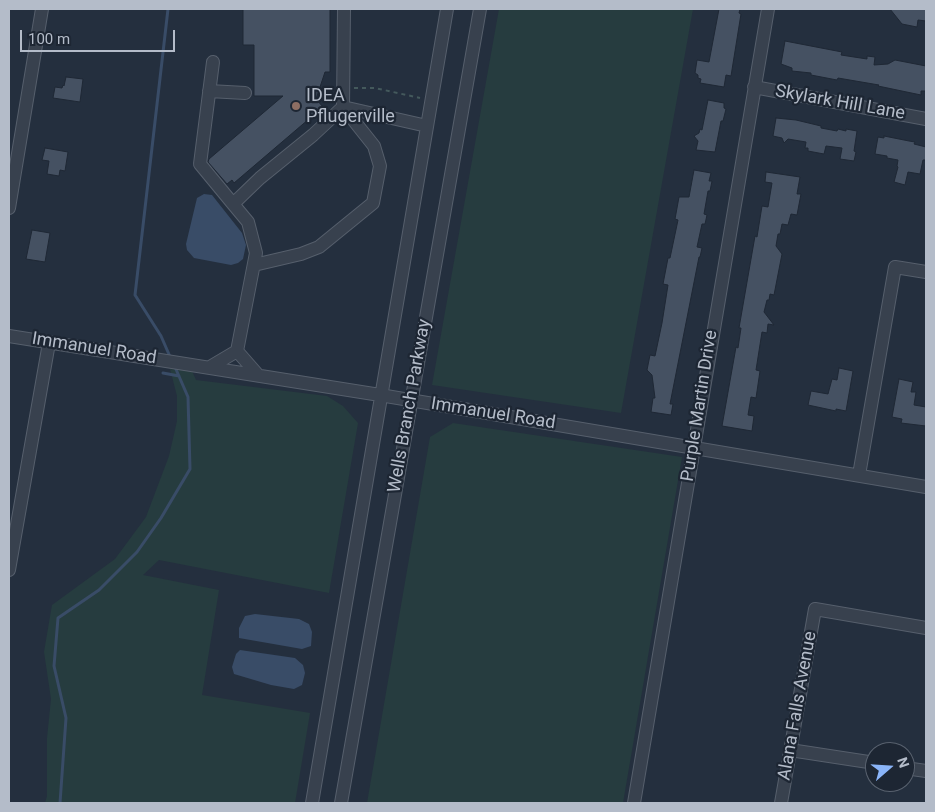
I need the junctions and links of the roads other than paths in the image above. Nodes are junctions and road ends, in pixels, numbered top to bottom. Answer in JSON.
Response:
{"nodes":[{"id":1,"x":42,"y":9,"type":"edge"},
{"id":2,"x":344,"y":9,"type":"edge"},
{"id":3,"x":447,"y":9,"type":"edge"},
{"id":4,"x":480,"y":9,"type":"edge"},
{"id":5,"x":768,"y":9,"type":"edge"},
{"id":6,"x":213,"y":62,"type":"dead end"},
{"id":7,"x":754,"y":88,"type":"junction"},
{"id":8,"x":209,"y":91,"type":"junction"},
{"id":9,"x":245,"y":93,"type":"dead end"},
{"id":10,"x":343,"y":106,"type":"junction"},
{"id":11,"x":926,"y":119,"type":"edge"},
{"id":12,"x":427,"y":126,"type":"junction"},
{"id":13,"x":233,"y":204,"type":"junction"},
{"id":14,"x":9,"y":208,"type":"edge"},
{"id":15,"x":254,"y":265,"type":"junction"},
{"id":16,"x":926,"y":272,"type":"edge"},
{"id":17,"x":9,"y":336,"type":"edge"},
{"id":18,"x":50,"y":343,"type":"junction"},
{"id":19,"x":237,"y":351,"type":"junction"},
{"id":20,"x":210,"y":367,"type":"junction"},
{"id":21,"x":258,"y":375,"type":"junction"},
{"id":22,"x":380,"y":395,"type":"junction"},
{"id":23,"x":411,"y":400,"type":"junction"},
{"id":24,"x":693,"y":446,"type":"junction"},
{"id":25,"x":859,"y":475,"type":"junction"},
{"id":26,"x":926,"y":487,"type":"edge"},
{"id":27,"x":9,"y":570,"type":"edge"},
{"id":28,"x":926,"y":628,"type":"edge"},
{"id":29,"x":790,"y":750,"type":"junction"},
{"id":30,"x":865,"y":761,"type":"edge"},
{"id":31,"x":312,"y":803,"type":"edge"},
{"id":32,"x":341,"y":803,"type":"edge"},
{"id":33,"x":634,"y":803,"type":"edge"},
{"id":34,"x":781,"y":803,"type":"edge"}],
"edges":[{"from":1,"to":14,"type":"street"},
{"from":2,"to":10,"type":"street"},
{"from":3,"to":12,"type":"street","name":"Wells Branch Parkway"},
{"from":4,"to":23,"type":"street","name":"Wells Branch Parkway"},
{"from":5,"to":7,"type":"street","name":"Purple Martin Drive"},
{"from":6,"to":8,"type":"street"},
{"from":7,"to":11,"type":"street","name":"Skylark Hill Lane"},
{"from":7,"to":24,"type":"street","name":"Purple Martin Drive"},
{"from":8,"to":9,"type":"street"},
{"from":8,"to":13,"type":"street"},
{"from":10,"to":12,"type":"street"},
{"from":10,"to":13,"type":"street"},
{"from":10,"to":15,"type":"street"},
{"from":12,"to":22,"type":"street","name":"Wells Branch Parkway"},
{"from":13,"to":15,"type":"street"},
{"from":15,"to":19,"type":"street"},
{"from":16,"to":25,"type":"street"},
{"from":17,"to":18,"type":"street","name":"Immanuel Road"},
{"from":18,"to":20,"type":"street","name":"Immanuel Road"},
{"from":18,"to":27,"type":"street"},
{"from":19,"to":20,"type":"street"},
{"from":19,"to":21,"type":"street"},
{"from":20,"to":21,"type":"street","name":"Immanuel Road"},
{"from":21,"to":22,"type":"street","name":"Immanuel Road"},
{"from":22,"to":23,"type":"street","name":"Immanuel Road"},
{"from":22,"to":31,"type":"street","name":"Wells Branch Parkway"},
{"from":23,"to":24,"type":"street","name":"Immanuel Road"},
{"from":23,"to":32,"type":"street","name":"Wells Branch Parkway"},
{"from":24,"to":25,"type":"street","name":"Immanuel Road"},
{"from":24,"to":33,"type":"street","name":"Purple Martin Drive"},
{"from":25,"to":26,"type":"street","name":"Immanuel Road"},
{"from":28,"to":29,"type":"street","name":"Alana Falls Avenue"},
{"from":29,"to":30,"type":"street"},
{"from":29,"to":34,"type":"street","name":"Alana Falls Avenue"}]}
